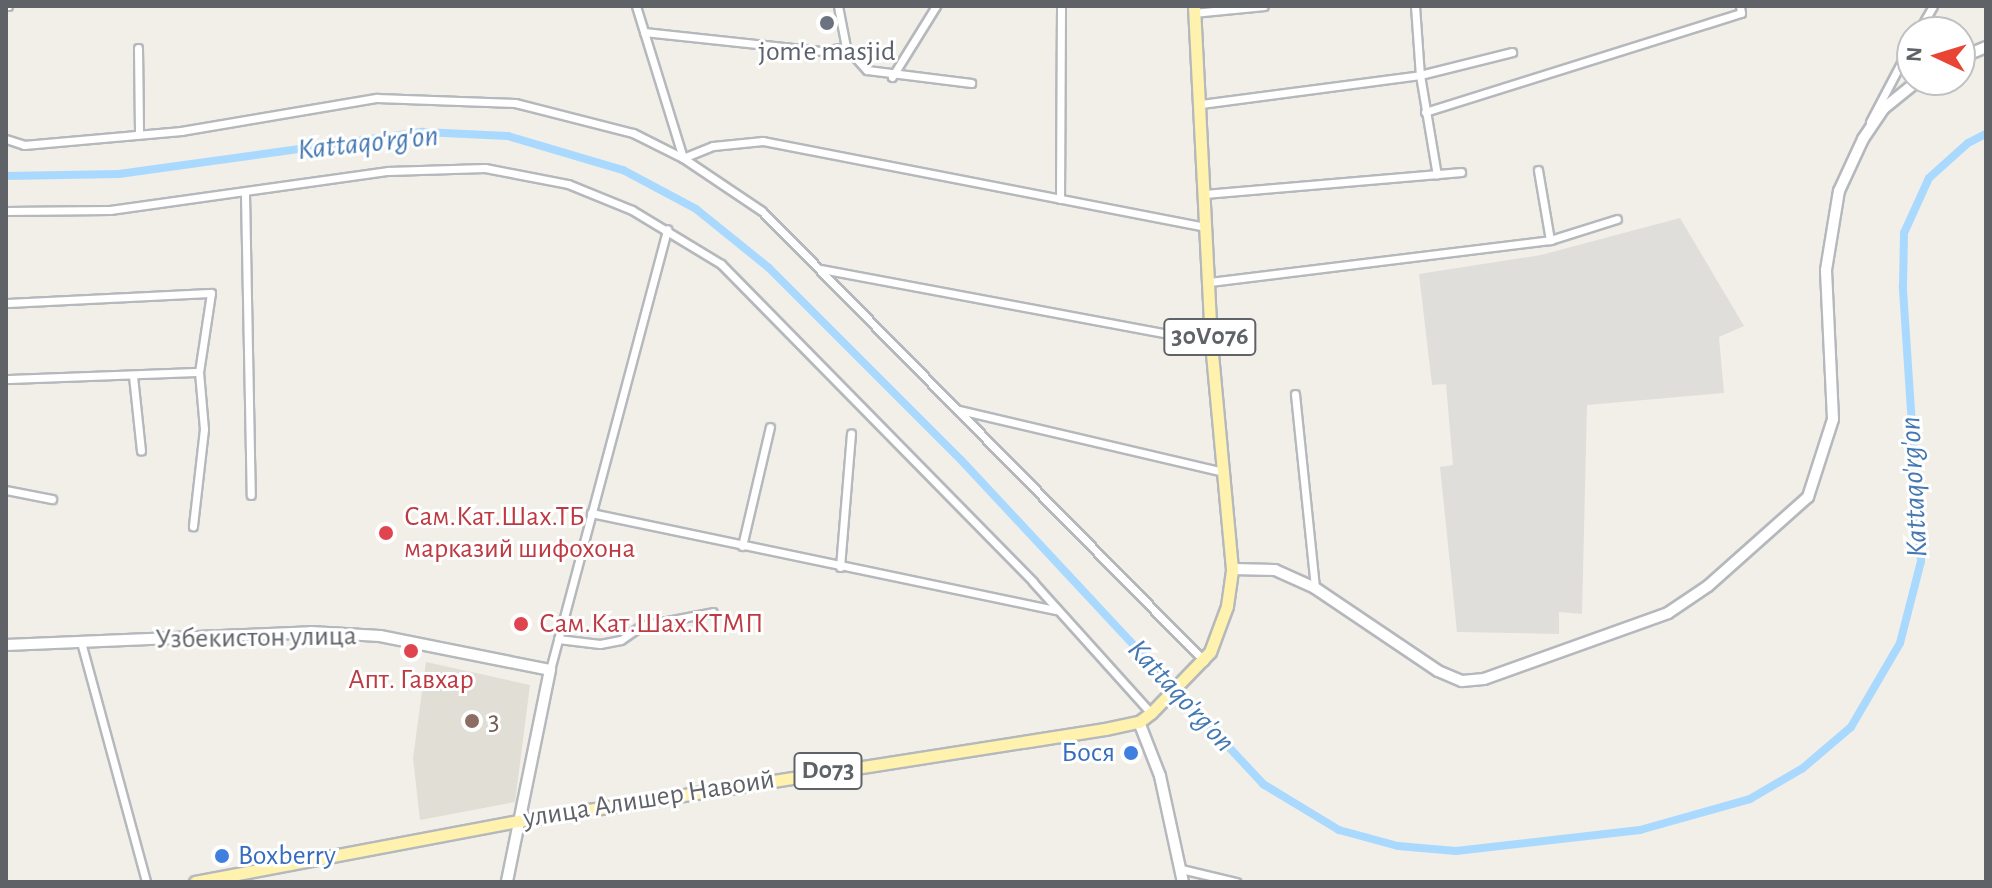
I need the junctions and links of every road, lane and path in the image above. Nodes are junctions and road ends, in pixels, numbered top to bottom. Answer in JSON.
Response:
{"nodes":[{"id":1,"x":636,"y":6,"type":"edge"},
{"id":2,"x":838,"y":6,"type":"edge"},
{"id":3,"x":936,"y":6,"type":"edge"},
{"id":4,"x":1061,"y":6,"type":"edge"},
{"id":5,"x":1264,"y":6,"type":"edge"},
{"id":6,"x":1415,"y":6,"type":"edge"},
{"id":7,"x":1740,"y":6,"type":"edge"},
{"id":8,"x":1194,"y":10,"type":"edge"},
{"id":9,"x":644,"y":32,"type":"junction"},
{"id":10,"x":846,"y":47,"type":"junction"},
{"id":11,"x":138,"y":48,"type":"dead end"},
{"id":12,"x":1512,"y":52,"type":"dead end"},
{"id":13,"x":1896,"y":74,"type":"edge"},
{"id":14,"x":1420,"y":75,"type":"junction"},
{"id":15,"x":892,"y":77,"type":"junction"},
{"id":16,"x":971,"y":83,"type":"dead end"},
{"id":17,"x":1899,"y":96,"type":"edge"},
{"id":18,"x":1201,"y":104,"type":"junction"},
{"id":19,"x":1425,"y":112,"type":"junction"},
{"id":20,"x":139,"y":134,"type":"junction"},
{"id":21,"x":6,"y":139,"type":"edge"},
{"id":22,"x":1863,"y":139,"type":"junction"},
{"id":23,"x":683,"y":158,"type":"junction"},
{"id":24,"x":1538,"y":170,"type":"dead end"},
{"id":25,"x":1461,"y":172,"type":"dead end"},
{"id":26,"x":1437,"y":175,"type":"junction"},
{"id":27,"x":245,"y":194,"type":"junction"},
{"id":28,"x":1205,"y":194,"type":"junction"},
{"id":29,"x":1060,"y":199,"type":"junction"},
{"id":30,"x":6,"y":211,"type":"edge"},
{"id":31,"x":1617,"y":219,"type":"dead end"},
{"id":32,"x":1207,"y":227,"type":"junction"},
{"id":33,"x":667,"y":229,"type":"junction"},
{"id":34,"x":1550,"y":240,"type":"junction"},
{"id":35,"x":819,"y":269,"type":"junction"},
{"id":36,"x":1209,"y":282,"type":"junction"},
{"id":37,"x":6,"y":303,"type":"edge"},
{"id":38,"x":1211,"y":342,"type":"junction"},
{"id":39,"x":199,"y":372,"type":"junction"},
{"id":40,"x":133,"y":376,"type":"junction"},
{"id":41,"x":6,"y":379,"type":"edge"},
{"id":42,"x":1295,"y":394,"type":"dead end"},
{"id":43,"x":956,"y":410,"type":"junction"},
{"id":44,"x":770,"y":427,"type":"dead end"},
{"id":45,"x":851,"y":433,"type":"dead end"},
{"id":46,"x":141,"y":451,"type":"dead end"},
{"id":47,"x":1223,"y":472,"type":"junction"},
{"id":48,"x":6,"y":490,"type":"edge"},
{"id":49,"x":251,"y":495,"type":"dead end"},
{"id":50,"x":52,"y":499,"type":"dead end"},
{"id":51,"x":591,"y":513,"type":"junction"},
{"id":52,"x":193,"y":526,"type":"dead end"},
{"id":53,"x":742,"y":546,"type":"junction"},
{"id":54,"x":840,"y":567,"type":"junction"},
{"id":55,"x":1232,"y":569,"type":"junction"},
{"id":56,"x":1315,"y":588,"type":"junction"},
{"id":57,"x":1059,"y":610,"type":"junction"},
{"id":58,"x":713,"y":612,"type":"dead end"},
{"id":59,"x":558,"y":639,"type":"junction"},
{"id":60,"x":81,"y":642,"type":"junction"},
{"id":61,"x":6,"y":645,"type":"edge"},
{"id":62,"x":1204,"y":661,"type":"junction"},
{"id":63,"x":550,"y":670,"type":"junction"},
{"id":64,"x":1151,"y":713,"type":"junction"},
{"id":65,"x":1139,"y":722,"type":"junction"},
{"id":66,"x":518,"y":821,"type":"junction"},
{"id":67,"x":1181,"y":869,"type":"junction"},
{"id":68,"x":246,"y":877,"type":"edge"},
{"id":69,"x":146,"y":882,"type":"edge"},
{"id":70,"x":195,"y":882,"type":"edge"},
{"id":71,"x":507,"y":882,"type":"edge"},
{"id":72,"x":1183,"y":882,"type":"edge"},
{"id":73,"x":1236,"y":882,"type":"edge"}],
"edges":[{"from":1,"to":9,"type":"street"},
{"from":2,"to":10,"type":"street"},
{"from":3,"to":15,"type":"street"},
{"from":4,"to":29,"type":"street"},
{"from":5,"to":8,"type":"street"},
{"from":6,"to":14,"type":"street"},
{"from":7,"to":19,"type":"street"},
{"from":8,"to":18,"type":"main road","number":"30V076"},
{"from":9,"to":10,"type":"street"},
{"from":9,"to":23,"type":"street"},
{"from":10,"to":15,"type":"street"},
{"from":11,"to":20,"type":"street"},
{"from":12,"to":14,"type":"street"},
{"from":13,"to":22,"type":"street"},
{"from":14,"to":18,"type":"street"},
{"from":14,"to":19,"type":"street"},
{"from":15,"to":16,"type":"street"},
{"from":17,"to":22,"type":"street"},
{"from":18,"to":28,"type":"main road","number":"30V076"},
{"from":19,"to":26,"type":"street"},
{"from":20,"to":21,"type":"street"},
{"from":20,"to":23,"type":"street"},
{"from":22,"to":56,"type":"street"},
{"from":23,"to":29,"type":"street"},
{"from":23,"to":35,"type":"street"},
{"from":24,"to":34,"type":"street"},
{"from":25,"to":26,"type":"street"},
{"from":26,"to":28,"type":"street"},
{"from":27,"to":30,"type":"street"},
{"from":27,"to":33,"type":"street"},
{"from":27,"to":49,"type":"street"},
{"from":28,"to":32,"type":"main road","number":"30V076"},
{"from":29,"to":32,"type":"street"},
{"from":31,"to":34,"type":"street"},
{"from":32,"to":36,"type":"main road","number":"30V076"},
{"from":33,"to":51,"type":"street"},
{"from":33,"to":57,"type":"street"},
{"from":34,"to":36,"type":"street"},
{"from":35,"to":38,"type":"street"},
{"from":35,"to":43,"type":"street"},
{"from":36,"to":38,"type":"main road","number":"30V076"},
{"from":37,"to":39,"type":"street"},
{"from":38,"to":47,"type":"main road","number":"30V076"},
{"from":39,"to":40,"type":"street"},
{"from":39,"to":52,"type":"street"},
{"from":40,"to":41,"type":"street"},
{"from":40,"to":46,"type":"street"},
{"from":42,"to":56,"type":"street"},
{"from":43,"to":47,"type":"street"},
{"from":43,"to":62,"type":"street"},
{"from":44,"to":53,"type":"street"},
{"from":45,"to":54,"type":"street"},
{"from":47,"to":55,"type":"main road","number":"30V076"},
{"from":48,"to":50,"type":"street"},
{"from":51,"to":53,"type":"street"},
{"from":51,"to":59,"type":"street"},
{"from":53,"to":54,"type":"street"},
{"from":54,"to":57,"type":"street"},
{"from":55,"to":56,"type":"street"},
{"from":55,"to":62,"type":"main road","number":"30V076"},
{"from":57,"to":64,"type":"street"},
{"from":58,"to":59,"type":"street"},
{"from":59,"to":63,"type":"street"},
{"from":60,"to":61,"type":"street","name":"Узбекистон улица"},
{"from":60,"to":63,"type":"street","name":"Узбекистон улица"},
{"from":60,"to":69,"type":"street"},
{"from":62,"to":64,"type":"main road","number":"30V076"},
{"from":63,"to":66,"type":"street"},
{"from":64,"to":65,"type":"main road","name":"улица Алишер Навоий","number":"30V076"},
{"from":65,"to":66,"type":"main road","name":"улица Алишер Навоий","number":"D073"},
{"from":65,"to":67,"type":"street"},
{"from":66,"to":68,"type":"main road","name":"улица Алишер Навоий","number":"D073"},
{"from":66,"to":71,"type":"street"},
{"from":67,"to":72,"type":"street"},
{"from":67,"to":73,"type":"street"},
{"from":68,"to":70,"type":"main road","name":"улица Алишер Навоий","number":"D073"}]}
